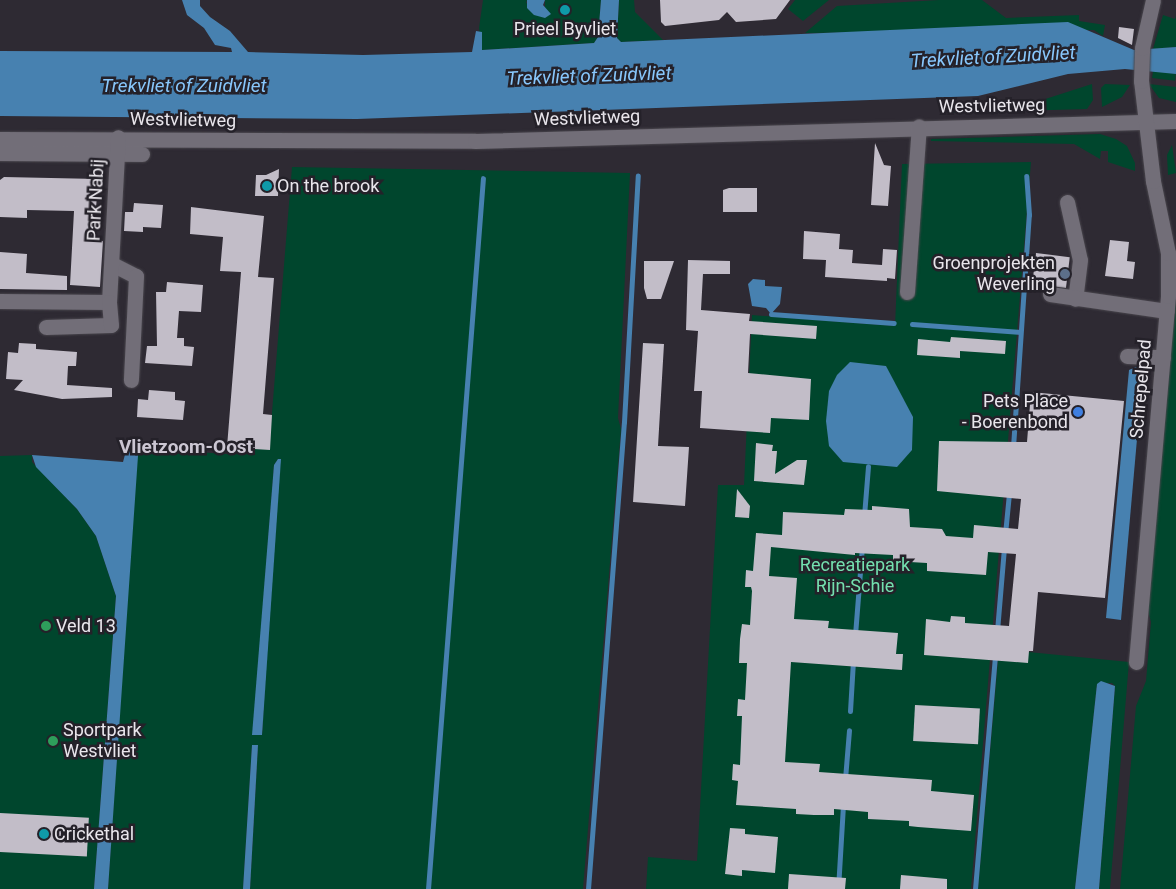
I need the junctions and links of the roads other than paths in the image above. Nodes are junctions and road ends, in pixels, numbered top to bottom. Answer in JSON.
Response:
{"nodes":[{"id":1,"x":1153,"y":0,"type":"edge"},
{"id":2,"x":1146,"y":120,"type":"junction"},
{"id":3,"x":1176,"y":121,"type":"edge"},
{"id":4,"x":919,"y":126,"type":"junction"},
{"id":5,"x":118,"y":138,"type":"junction"},
{"id":6,"x":0,"y":139,"type":"edge"},
{"id":7,"x":0,"y":153,"type":"edge"},
{"id":8,"x":142,"y":154,"type":"dead end"},
{"id":9,"x":118,"y":156,"type":"junction"},
{"id":10,"x":1067,"y":202,"type":"dead end"},
{"id":11,"x":112,"y":264,"type":"junction"},
{"id":12,"x":907,"y":292,"type":"dead end"},
{"id":13,"x":1050,"y":294,"type":"dead end"},
{"id":14,"x":1075,"y":299,"type":"junction"},
{"id":15,"x":0,"y":301,"type":"edge"},
{"id":16,"x":109,"y":302,"type":"junction"},
{"id":17,"x":1167,"y":311,"type":"junction"},
{"id":18,"x":111,"y":325,"type":"junction"},
{"id":19,"x":134,"y":325,"type":"junction"},
{"id":20,"x":46,"y":327,"type":"dead end"},
{"id":21,"x":1127,"y":356,"type":"dead end"},
{"id":22,"x":1163,"y":357,"type":"junction"},
{"id":23,"x":131,"y":380,"type":"dead end"},
{"id":24,"x":1136,"y":662,"type":"dead end"}],
"edges":[{"from":1,"to":2,"type":"street","name":"Schrepelpad"},
{"from":2,"to":3,"type":"street","name":"Westvlietweg"},
{"from":2,"to":4,"type":"street","name":"Westvlietweg"},
{"from":2,"to":17,"type":"street","name":"Schrepelpad"},
{"from":4,"to":5,"type":"street","name":"Westvlietweg"},
{"from":4,"to":12,"type":"street"},
{"from":5,"to":6,"type":"street","name":"Westvlietweg"},
{"from":5,"to":9,"type":"street","name":"Park Nabij"},
{"from":7,"to":9,"type":"street","name":"Westvlietweg"},
{"from":8,"to":9,"type":"street","name":"Westvlietweg"},
{"from":9,"to":11,"type":"street","name":"Park Nabij"},
{"from":10,"to":14,"type":"street"},
{"from":11,"to":16,"type":"street","name":"Park Nabij"},
{"from":11,"to":19,"type":"street","name":"Park Nabij"},
{"from":13,"to":14,"type":"street"},
{"from":14,"to":17,"type":"street"},
{"from":15,"to":16,"type":"street"},
{"from":16,"to":18,"type":"street","name":"Park Nabij"},
{"from":17,"to":22,"type":"street","name":"Schrepelpad"},
{"from":18,"to":19,"type":"street"},
{"from":18,"to":20,"type":"street"},
{"from":19,"to":23,"type":"street","name":"Park Nabij"},
{"from":21,"to":22,"type":"street"},
{"from":22,"to":24,"type":"street","name":"Schrepelpad"}]}
